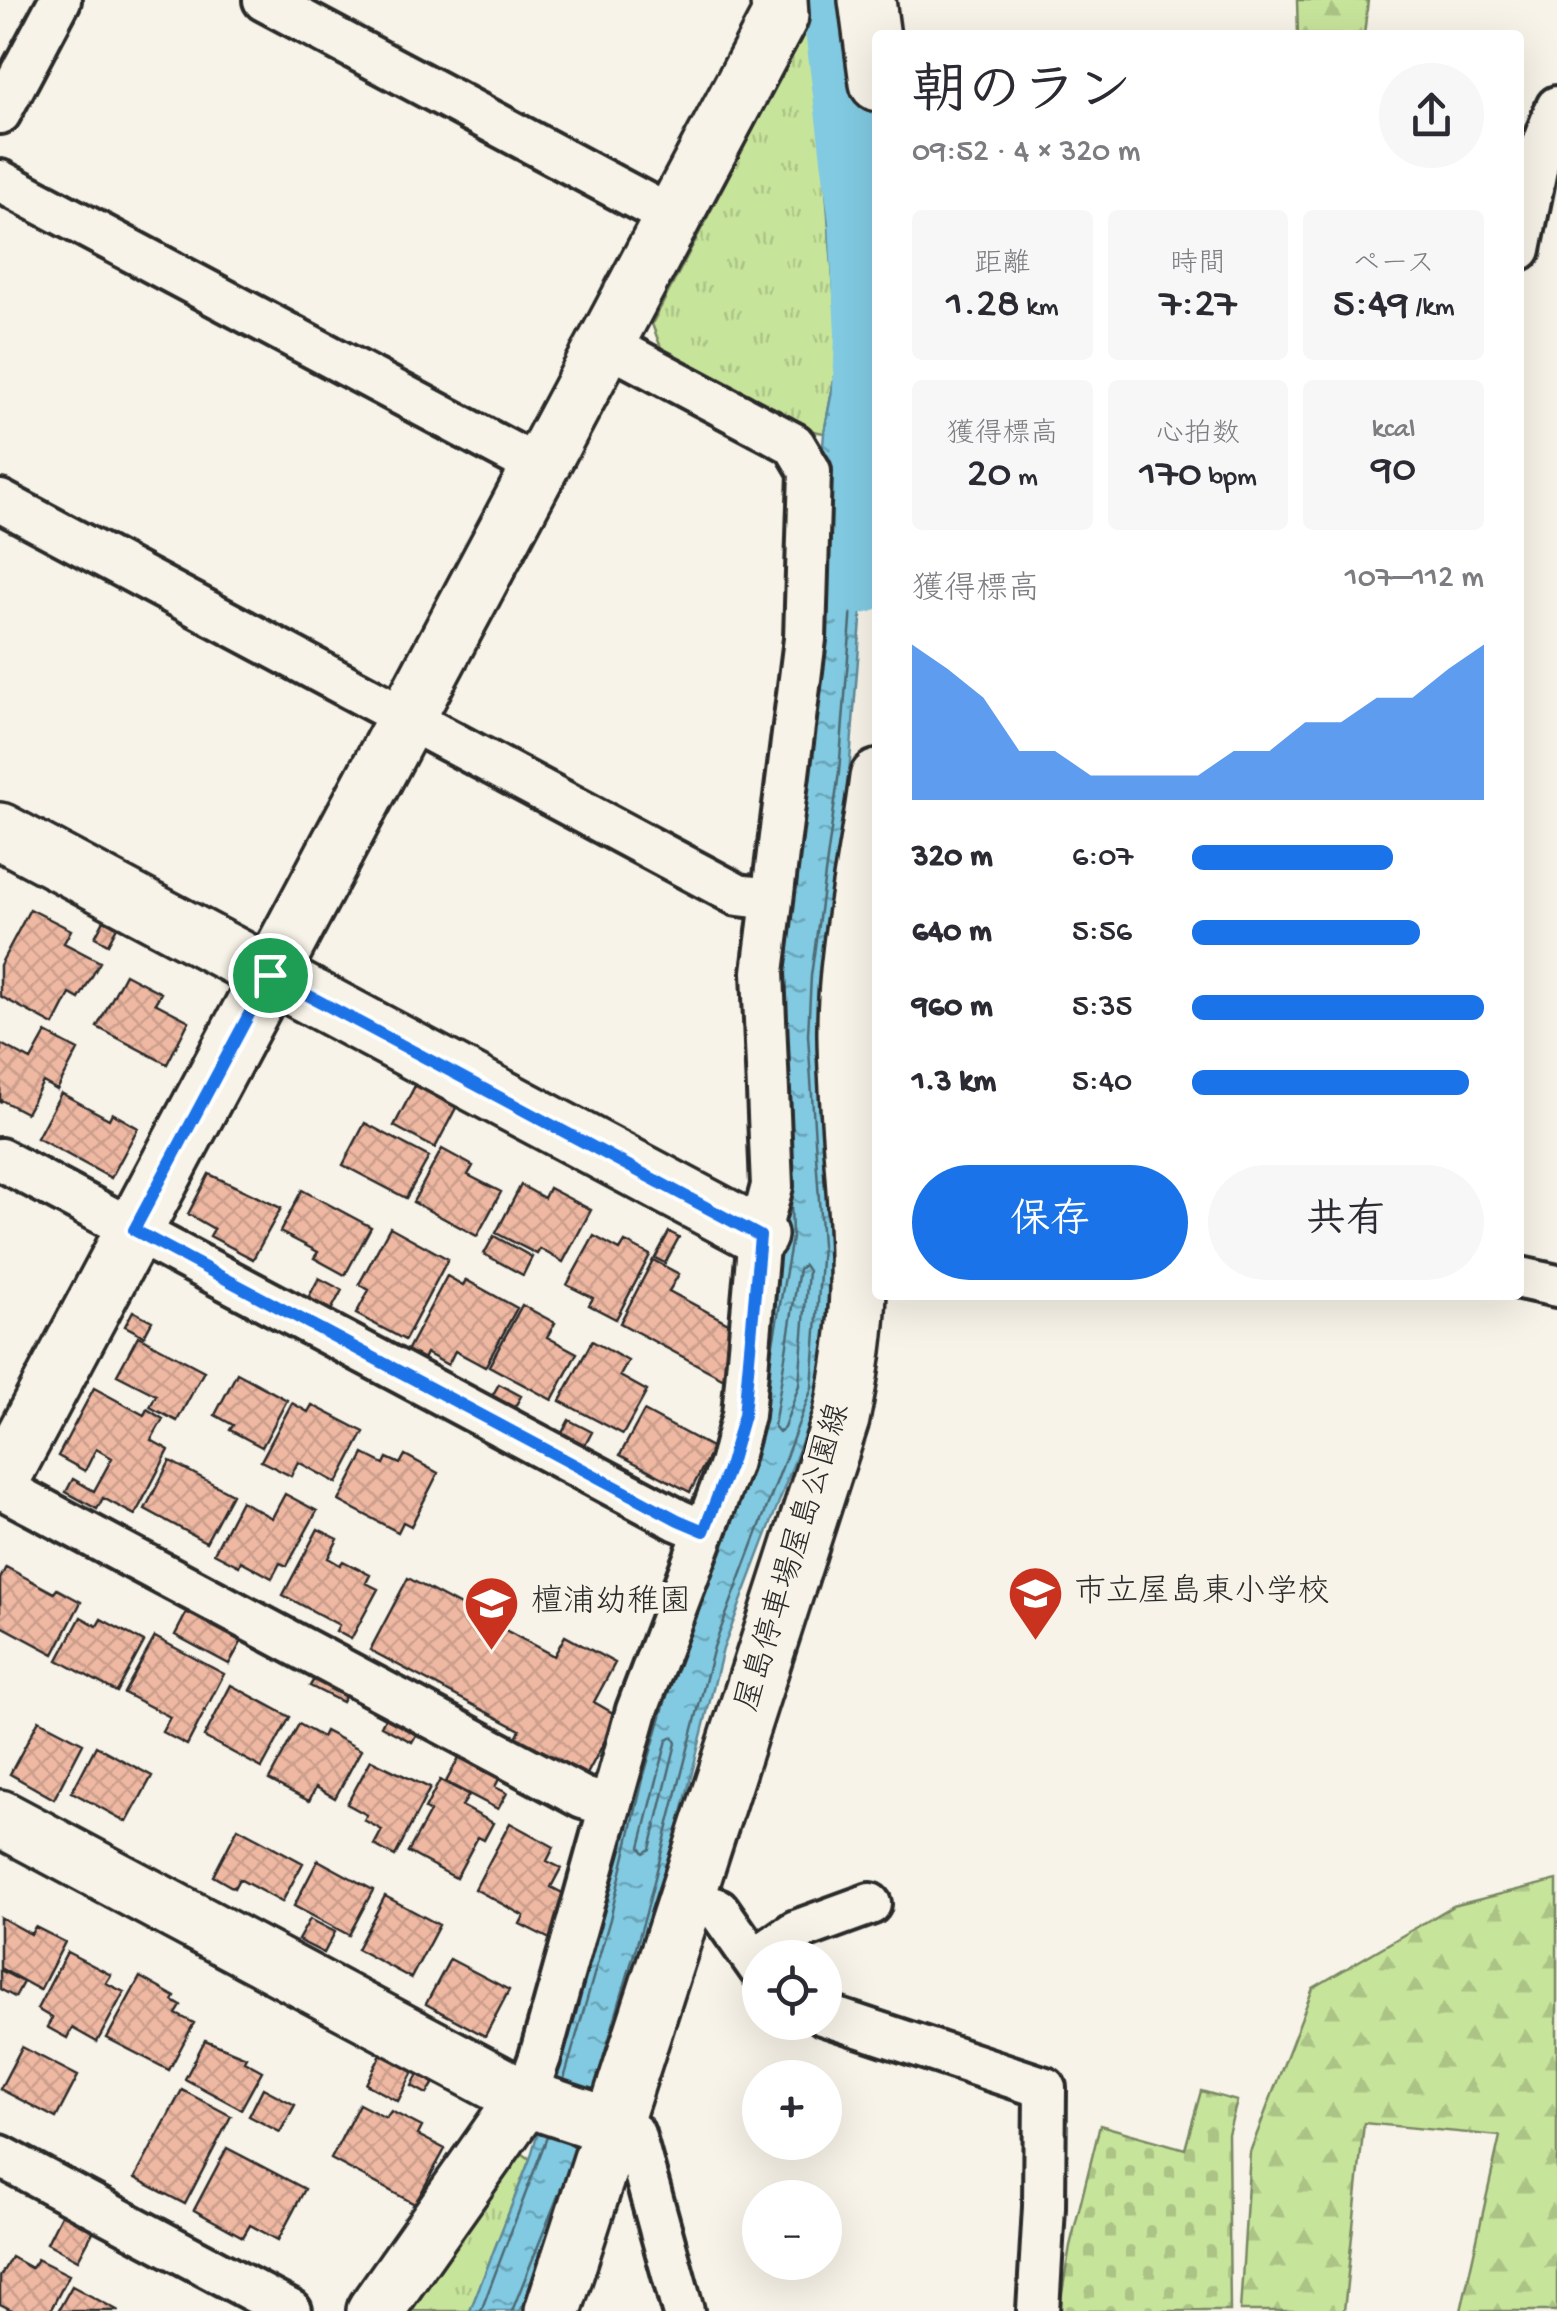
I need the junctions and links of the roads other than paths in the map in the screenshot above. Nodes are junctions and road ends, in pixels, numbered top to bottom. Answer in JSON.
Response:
{"nodes":[{"id":1,"x":60,"y":0,"type":"edge"},
{"id":2,"x":264,"y":0,"type":"edge"},
{"id":3,"x":779,"y":0,"type":"edge"},
{"id":4,"x":867,"y":0,"type":"edge"},
{"id":5,"x":872,"y":38,"type":"edge"},
{"id":6,"x":1557,"y":107,"type":"edge"},
{"id":7,"x":0,"y":113,"type":"edge"},
{"id":8,"x":0,"y":181,"type":"edge"},
{"id":9,"x":673,"y":218,"type":"junction"},
{"id":10,"x":1524,"y":229,"type":"edge"},
{"id":11,"x":606,"y":344,"type":"junction"},
{"id":12,"x":540,"y":468,"type":"junction"},
{"id":13,"x":0,"y":501,"type":"edge"},
{"id":14,"x":406,"y":718,"type":"junction"},
{"id":15,"x":872,"y":815,"type":"edge"},
{"id":16,"x":0,"y":831,"type":"edge"},
{"id":17,"x":772,"y":899,"type":"junction"},
{"id":18,"x":270,"y":975,"type":"junction"},
{"id":19,"x":0,"y":1159,"type":"edge"},
{"id":20,"x":134,"y":1230,"type":"junction"},
{"id":21,"x":760,"y":1236,"type":"junction"},
{"id":22,"x":1524,"y":1279,"type":"edge"},
{"id":23,"x":1557,"y":1286,"type":"edge"},
{"id":24,"x":0,"y":1485,"type":"edge"},
{"id":25,"x":704,"y":1531,"type":"junction"},
{"id":26,"x":610,"y":1806,"type":"junction"},
{"id":27,"x":0,"y":1818,"type":"edge"},
{"id":28,"x":687,"y":1899,"type":"junction"},
{"id":29,"x":870,"y":1904,"type":"dead end"},
{"id":30,"x":785,"y":1940,"type":"edge"},
{"id":31,"x":742,"y":1943,"type":"edge"},
{"id":32,"x":842,"y":2021,"type":"edge"},
{"id":33,"x":525,"y":2098,"type":"junction"},
{"id":34,"x":613,"y":2127,"type":"junction"},
{"id":35,"x":0,"y":2156,"type":"edge"},
{"id":36,"x":291,"y":2311,"type":"edge"},
{"id":37,"x":375,"y":2311,"type":"edge"},
{"id":38,"x":553,"y":2311,"type":"edge"},
{"id":39,"x":682,"y":2311,"type":"edge"},
{"id":40,"x":1038,"y":2311,"type":"edge"}],
"edges":[{"from":1,"to":7,"type":"street"},
{"from":2,"to":9,"type":"street"},
{"from":3,"to":9,"type":"street"},
{"from":4,"to":5,"type":"street"},
{"from":6,"to":10,"type":"street"},
{"from":8,"to":12,"type":"street"},
{"from":9,"to":11,"type":"street"},
{"from":11,"to":12,"type":"street"},
{"from":11,"to":17,"type":"street"},
{"from":12,"to":14,"type":"street"},
{"from":13,"to":14,"type":"street"},
{"from":14,"to":17,"type":"street"},
{"from":14,"to":18,"type":"street"},
{"from":15,"to":28,"type":"street","name":"屋島停車場屋島公園線"},
{"from":16,"to":18,"type":"street"},
{"from":17,"to":21,"type":"street"},
{"from":18,"to":20,"type":"street"},
{"from":18,"to":21,"type":"street"},
{"from":19,"to":20,"type":"street"},
{"from":20,"to":24,"type":"street"},
{"from":20,"to":25,"type":"street"},
{"from":21,"to":25,"type":"street"},
{"from":22,"to":23,"type":"street"},
{"from":24,"to":26,"type":"street"},
{"from":25,"to":26,"type":"street"},
{"from":26,"to":33,"type":"street"},
{"from":27,"to":33,"type":"street"},
{"from":28,"to":31,"type":"street"},
{"from":28,"to":34,"type":"street","name":"屋島停車場屋島公園線"},
{"from":29,"to":30,"type":"street"},
{"from":32,"to":40,"type":"street"},
{"from":33,"to":34,"type":"street"},
{"from":33,"to":37,"type":"street"},
{"from":34,"to":38,"type":"street","name":"屋島停車場屋島公園線"},
{"from":34,"to":39,"type":"street"},
{"from":35,"to":36,"type":"street"}]}
